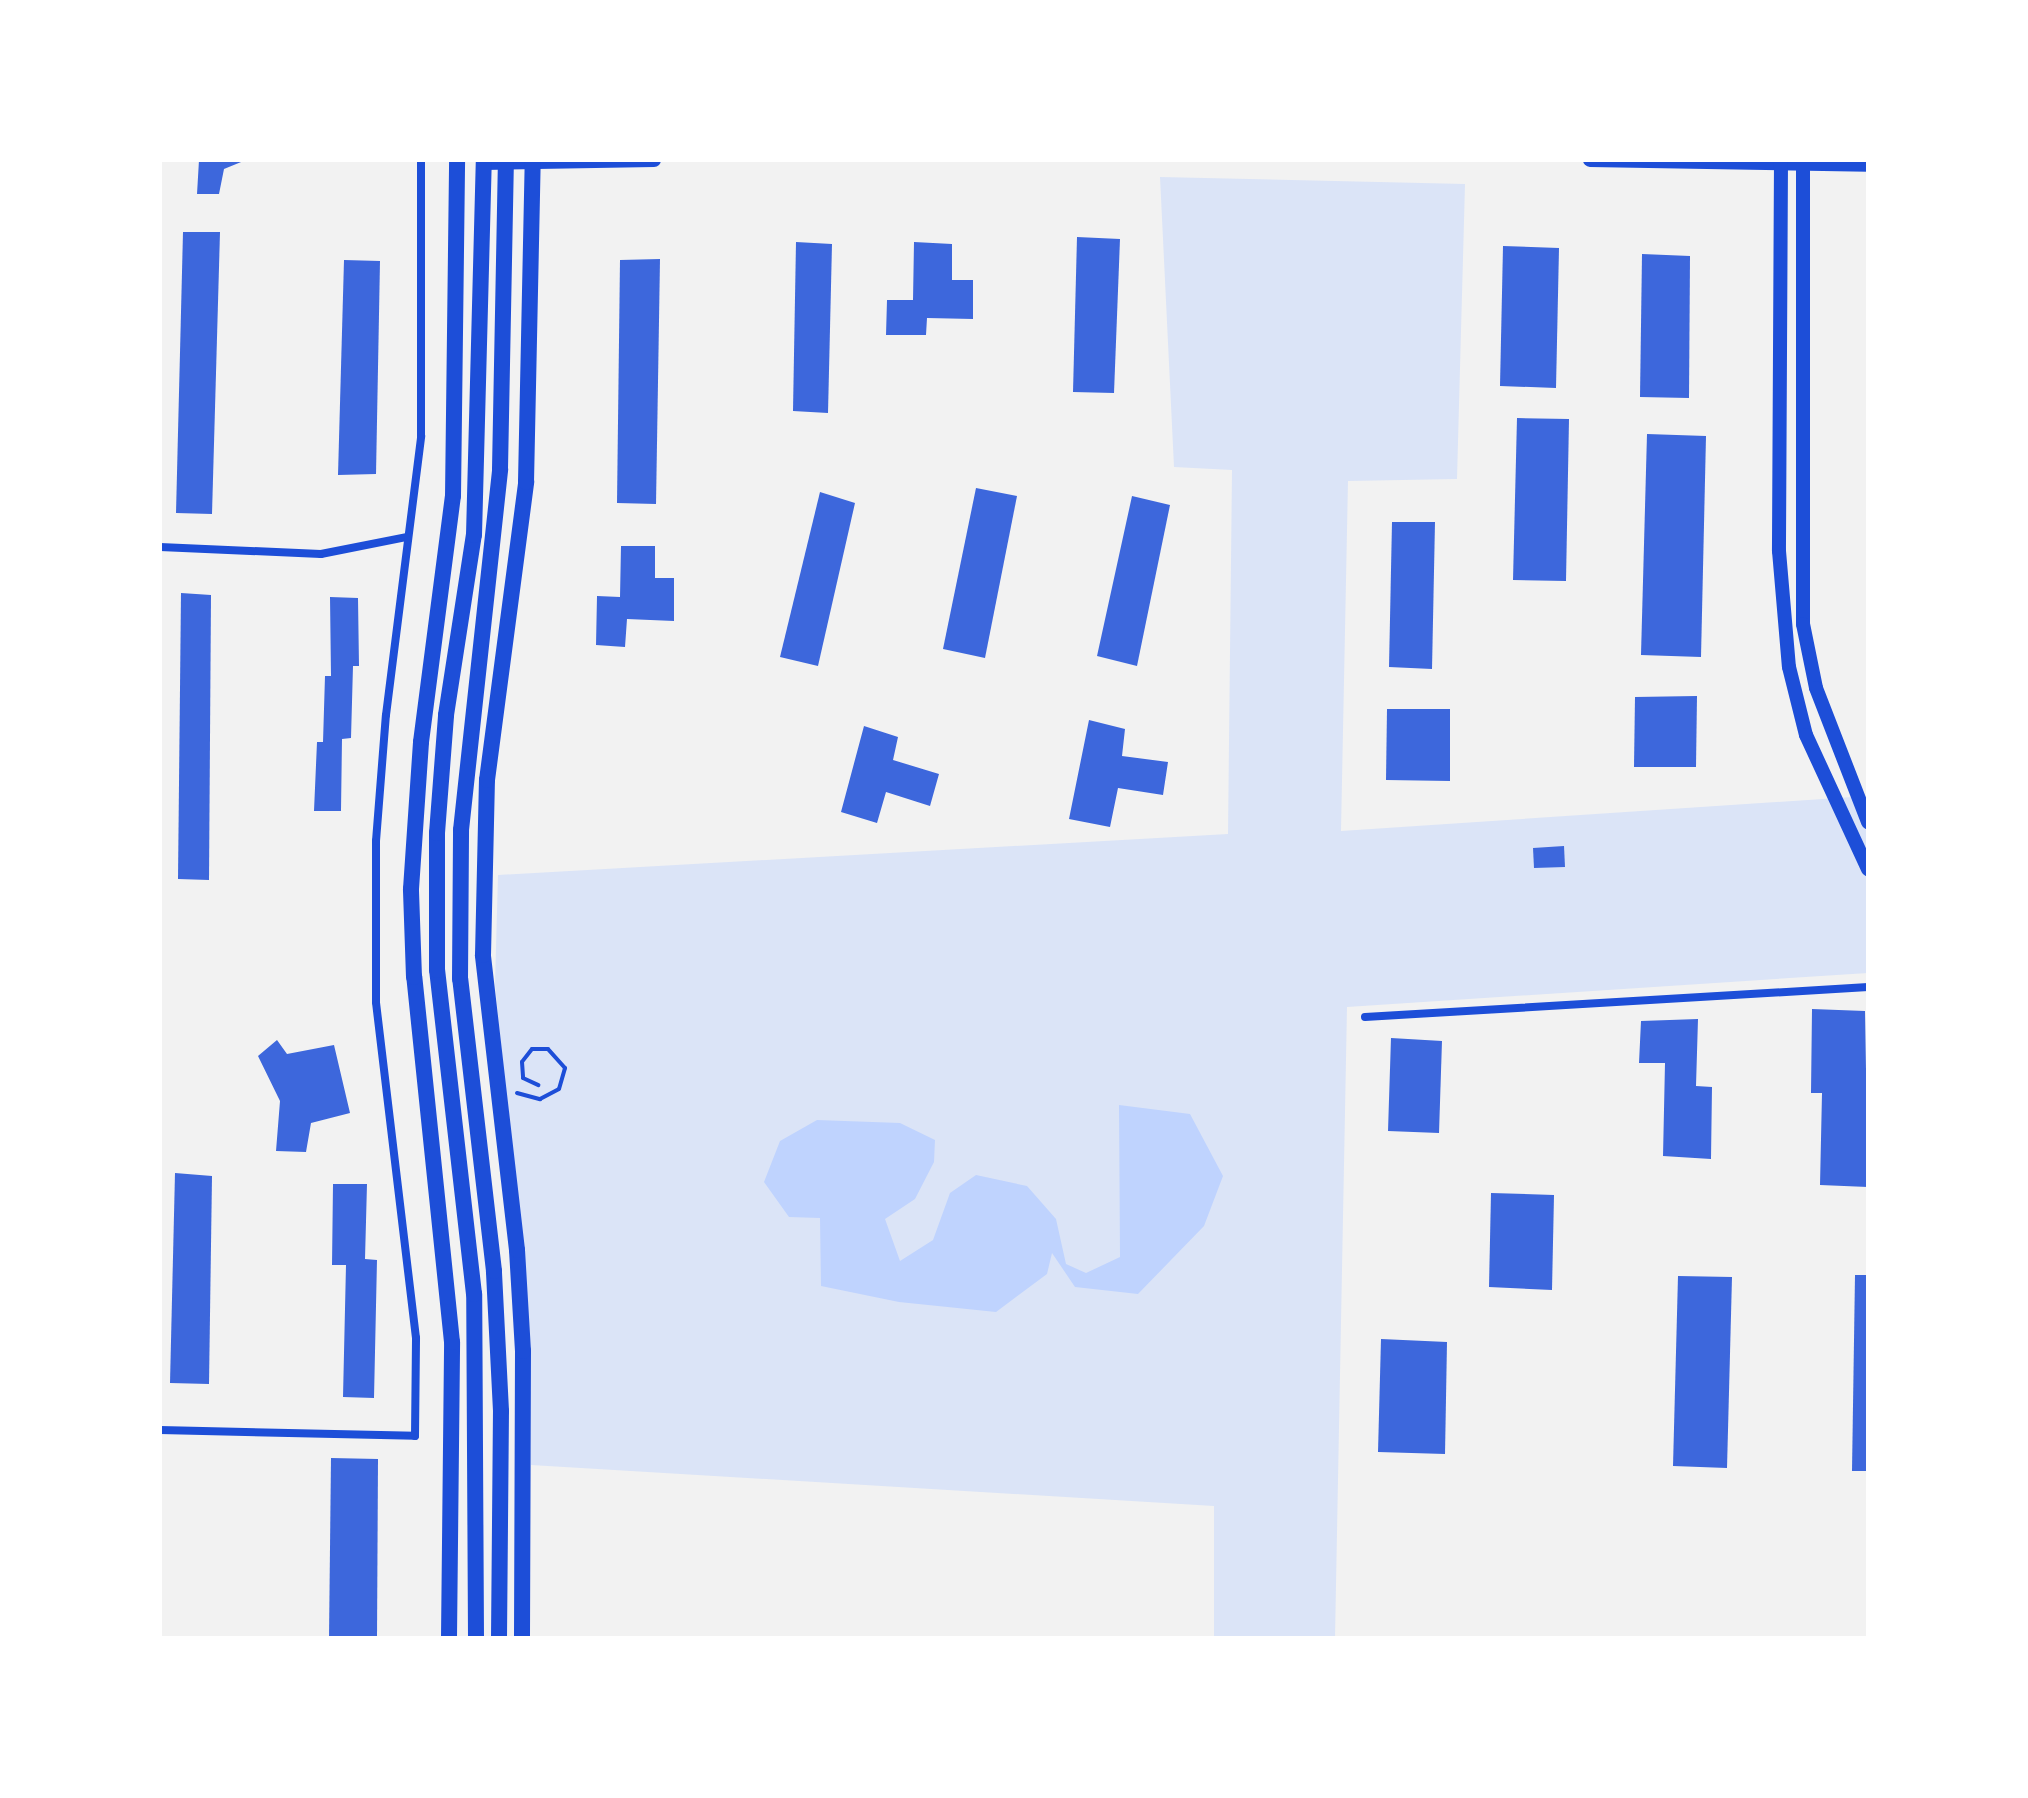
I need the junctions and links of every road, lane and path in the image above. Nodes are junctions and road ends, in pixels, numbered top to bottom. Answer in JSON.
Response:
{"nodes":[{"id":1,"x":421,"y":160,"type":"edge"},
{"id":2,"x":457,"y":160,"type":"edge"},
{"id":3,"x":654,"y":160,"type":"edge"},
{"id":4,"x":1590,"y":160,"type":"edge"},
{"id":5,"x":484,"y":161,"type":"edge"},
{"id":6,"x":506,"y":161,"type":"edge"},
{"id":7,"x":533,"y":161,"type":"edge"},
{"id":8,"x":1781,"y":162,"type":"edge"},
{"id":9,"x":1803,"y":162,"type":"edge"},
{"id":10,"x":1868,"y":165,"type":"edge"},
{"id":11,"x":407,"y":537,"type":"junction"},
{"id":12,"x":160,"y":547,"type":"edge"},
{"id":13,"x":1868,"y":822,"type":"edge"},
{"id":14,"x":1868,"y":869,"type":"edge"},
{"id":15,"x":1868,"y":987,"type":"edge"},
{"id":16,"x":1365,"y":1017,"type":"dead end"},
{"id":17,"x":160,"y":1430,"type":"edge"},
{"id":18,"x":449,"y":1638,"type":"edge"},
{"id":19,"x":476,"y":1638,"type":"edge"},
{"id":20,"x":499,"y":1638,"type":"edge"},
{"id":21,"x":522,"y":1638,"type":"edge"}],
"edges":[{"from":1,"to":11,"type":"street"},
{"from":2,"to":18,"type":"main road"},
{"from":3,"to":7,"type":"street"},
{"from":4,"to":8,"type":"street"},
{"from":5,"to":6,"type":"street"},
{"from":5,"to":19,"type":"main road"},
{"from":6,"to":7,"type":"street"},
{"from":6,"to":20,"type":"main road"},
{"from":7,"to":21,"type":"main road"},
{"from":8,"to":9,"type":"street"},
{"from":8,"to":14,"type":"street"},
{"from":9,"to":10,"type":"street"},
{"from":9,"to":13,"type":"street"},
{"from":11,"to":12,"type":"street"},
{"from":11,"to":17,"type":"street"},
{"from":15,"to":16,"type":"street"}]}
